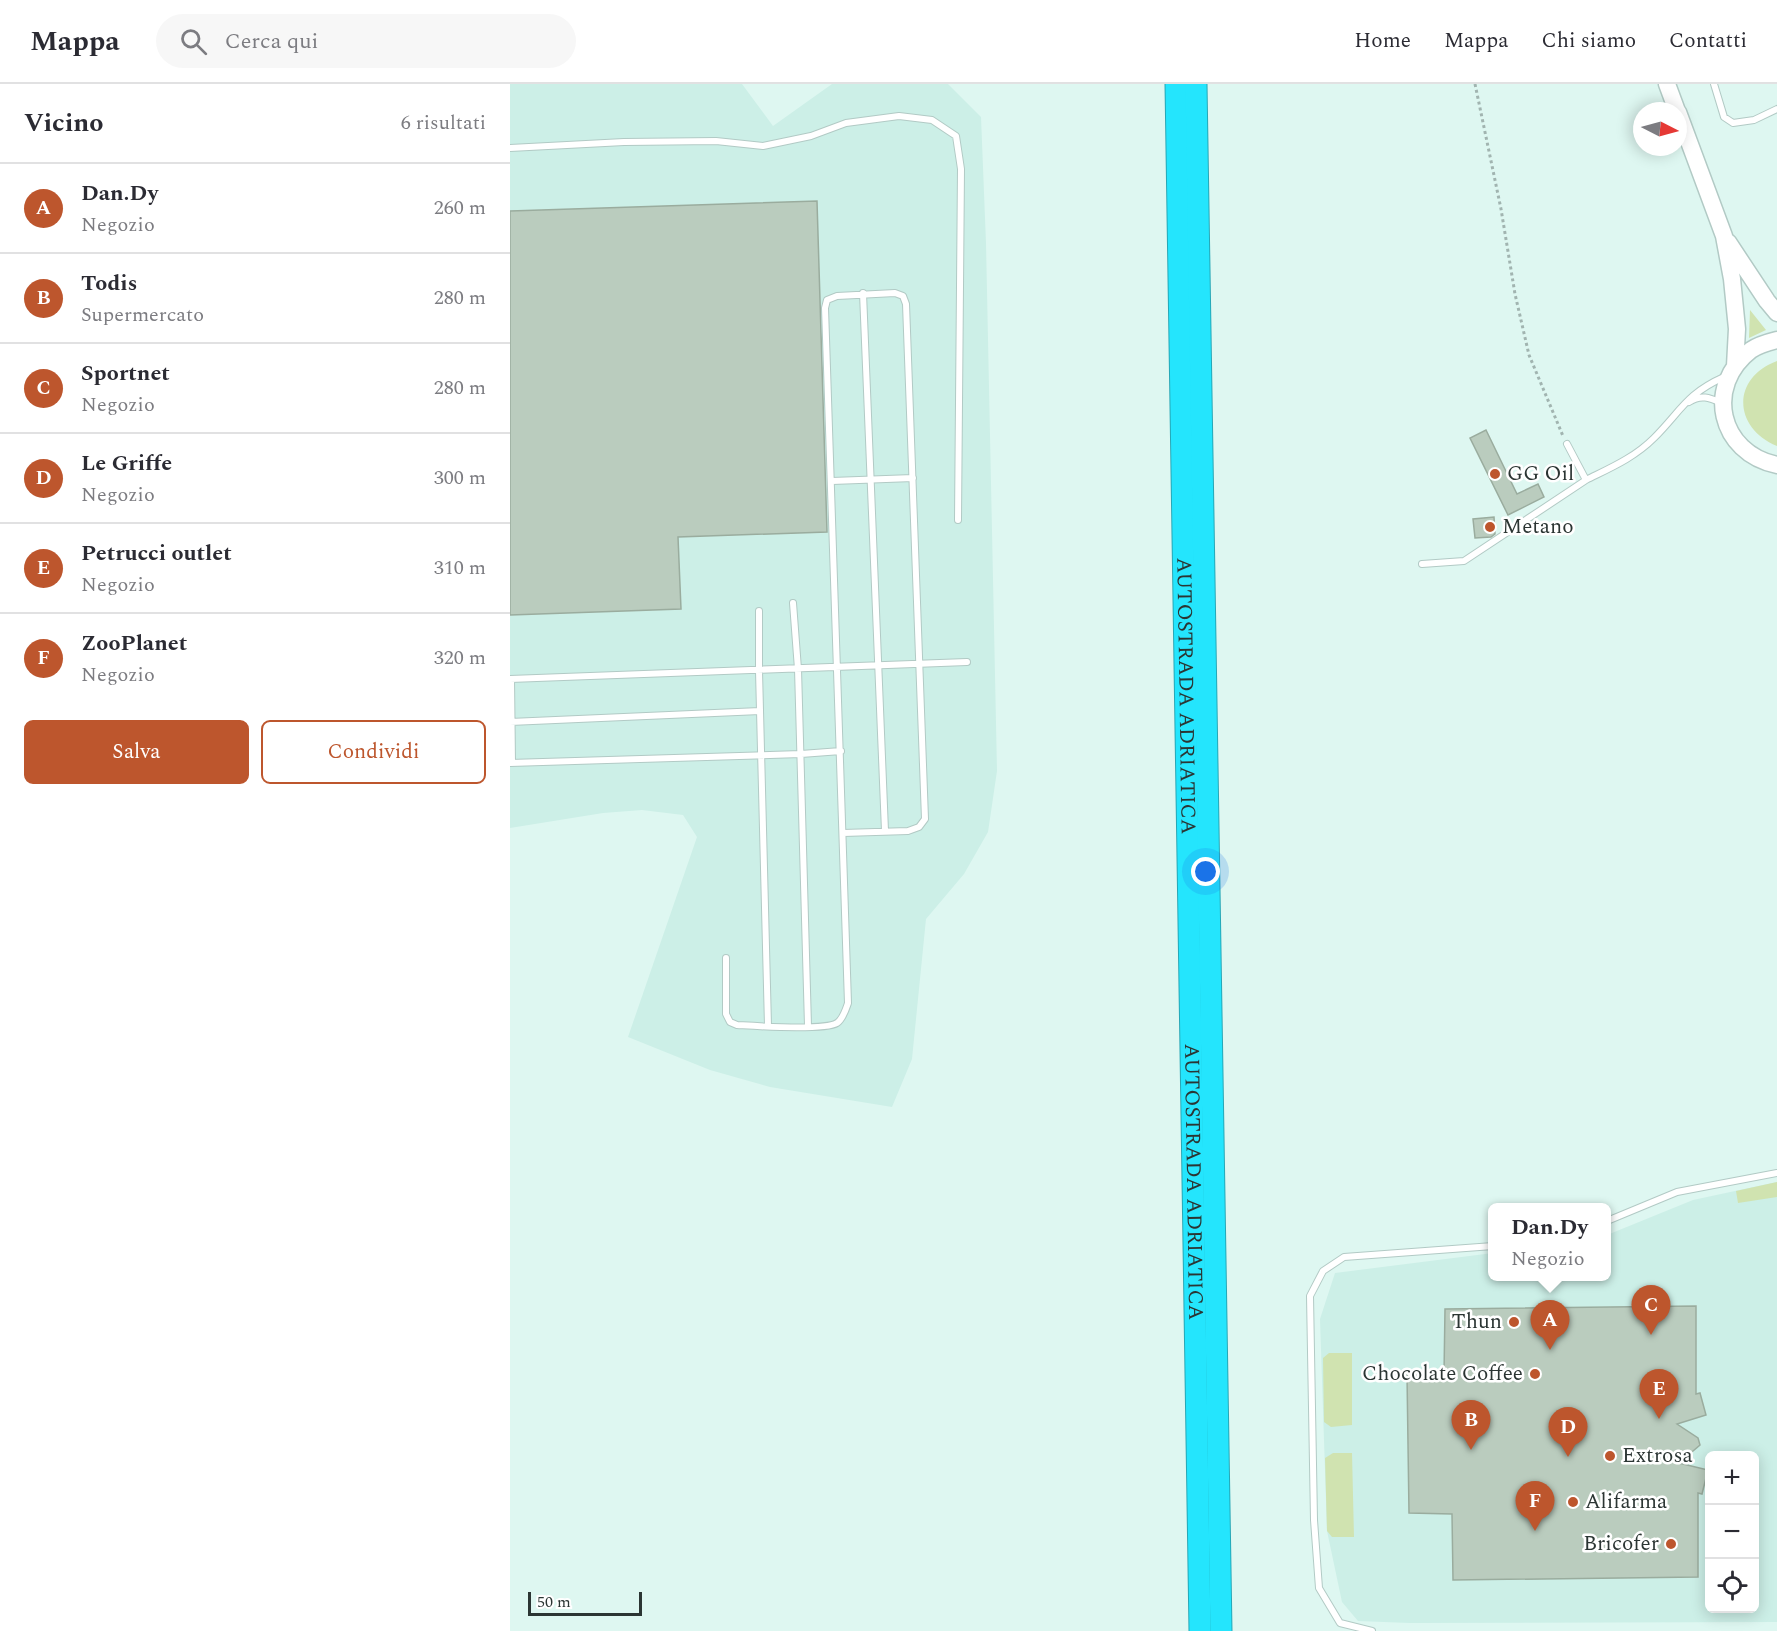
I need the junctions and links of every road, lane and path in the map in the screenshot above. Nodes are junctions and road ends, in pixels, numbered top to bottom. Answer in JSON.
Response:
{"nodes":[{"id":1,"x":1176,"y":84,"type":"edge"},
{"id":2,"x":1196,"y":84,"type":"edge"},
{"id":3,"x":1475,"y":84,"type":"edge"},
{"id":4,"x":1667,"y":84,"type":"edge"},
{"id":5,"x":1714,"y":84,"type":"edge"},
{"id":6,"x":1674,"y":102,"type":"edge"},
{"id":7,"x":1777,"y":109,"type":"edge"},
{"id":8,"x":1687,"y":136,"type":"edge"},
{"id":9,"x":510,"y":148,"type":"edge"},
{"id":10,"x":1724,"y":236,"type":"junction"},
{"id":11,"x":863,"y":293,"type":"junction"},
{"id":12,"x":1777,"y":313,"type":"edge"},
{"id":13,"x":1777,"y":340,"type":"edge"},
{"id":14,"x":1732,"y":370,"type":"junction"},
{"id":15,"x":1723,"y":404,"type":"junction"},
{"id":16,"x":1677,"y":411,"type":"junction"},
{"id":17,"x":1567,"y":444,"type":"joint"},
{"id":18,"x":1777,"y":465,"type":"edge"},
{"id":19,"x":913,"y":478,"type":"junction"},
{"id":20,"x":870,"y":480,"type":"junction"},
{"id":21,"x":1586,"y":480,"type":"junction"},
{"id":22,"x":832,"y":481,"type":"junction"},
{"id":23,"x":958,"y":520,"type":"dead end"},
{"id":24,"x":1422,"y":564,"type":"dead end"},
{"id":25,"x":793,"y":603,"type":"dead end"},
{"id":26,"x":759,"y":611,"type":"dead end"},
{"id":27,"x":967,"y":662,"type":"dead end"},
{"id":28,"x":921,"y":665,"type":"junction"},
{"id":29,"x":878,"y":667,"type":"junction"},
{"id":30,"x":838,"y":668,"type":"junction"},
{"id":31,"x":798,"y":669,"type":"junction"},
{"id":32,"x":759,"y":671,"type":"junction"},
{"id":33,"x":511,"y":679,"type":"edge"},
{"id":34,"x":760,"y":711,"type":"junction"},
{"id":35,"x":511,"y":722,"type":"edge"},
{"id":36,"x":841,"y":751,"type":"junction"},
{"id":37,"x":801,"y":754,"type":"junction"},
{"id":38,"x":762,"y":755,"type":"junction"},
{"id":39,"x":511,"y":763,"type":"edge"},
{"id":40,"x":885,"y":831,"type":"junction"},
{"id":41,"x":843,"y":833,"type":"junction"},
{"id":42,"x":726,"y":958,"type":"dead end"},
{"id":43,"x":768,"y":1026,"type":"junction"},
{"id":44,"x":808,"y":1026,"type":"junction"},
{"id":45,"x":1777,"y":1173,"type":"edge"},
{"id":46,"x":1611,"y":1219,"type":"edge"},
{"id":47,"x":1488,"y":1246,"type":"edge"},
{"id":48,"x":1200,"y":1631,"type":"edge"},
{"id":49,"x":1221,"y":1631,"type":"edge"},
{"id":50,"x":1372,"y":1631,"type":"edge"}],
"edges":[{"from":1,"to":48,"type":"highway","name":"AUTOSTRADA ADRIATICA"},
{"from":2,"to":49,"type":"highway","name":"AUTOSTRADA ADRIATICA"},
{"from":3,"to":17,"type":"path"},
{"from":4,"to":6,"type":"main road"},
{"from":5,"to":7,"type":"lane"},
{"from":8,"to":10,"type":"main road"},
{"from":9,"to":23,"type":"lane"},
{"from":10,"to":12,"type":"main road"},
{"from":10,"to":14,"type":"main road"},
{"from":11,"to":19,"type":"lane"},
{"from":11,"to":20,"type":"lane"},
{"from":11,"to":22,"type":"lane"},
{"from":13,"to":14,"type":"main road"},
{"from":14,"to":15,"type":"main road"},
{"from":14,"to":16,"type":"lane"},
{"from":15,"to":16,"type":"lane"},
{"from":15,"to":18,"type":"main road"},
{"from":16,"to":21,"type":"lane"},
{"from":17,"to":21,"type":"lane"},
{"from":19,"to":20,"type":"lane"},
{"from":19,"to":28,"type":"lane"},
{"from":20,"to":22,"type":"lane"},
{"from":20,"to":29,"type":"lane"},
{"from":21,"to":24,"type":"lane"},
{"from":22,"to":30,"type":"lane"},
{"from":25,"to":31,"type":"lane"},
{"from":26,"to":32,"type":"lane"},
{"from":27,"to":28,"type":"lane"},
{"from":28,"to":29,"type":"lane"},
{"from":28,"to":40,"type":"lane"},
{"from":29,"to":30,"type":"lane"},
{"from":29,"to":40,"type":"lane"},
{"from":30,"to":31,"type":"lane"},
{"from":30,"to":36,"type":"lane"},
{"from":31,"to":32,"type":"lane"},
{"from":31,"to":37,"type":"lane"},
{"from":32,"to":33,"type":"lane"},
{"from":32,"to":34,"type":"lane"},
{"from":33,"to":35,"type":"lane"},
{"from":34,"to":35,"type":"lane"},
{"from":34,"to":38,"type":"lane"},
{"from":35,"to":39,"type":"lane"},
{"from":36,"to":37,"type":"lane"},
{"from":36,"to":41,"type":"lane"},
{"from":37,"to":38,"type":"lane"},
{"from":37,"to":44,"type":"lane"},
{"from":38,"to":39,"type":"lane"},
{"from":38,"to":43,"type":"lane"},
{"from":40,"to":41,"type":"lane"},
{"from":41,"to":44,"type":"lane"},
{"from":42,"to":43,"type":"lane"},
{"from":43,"to":44,"type":"lane"},
{"from":45,"to":46,"type":"lane"},
{"from":47,"to":50,"type":"lane"}]}
